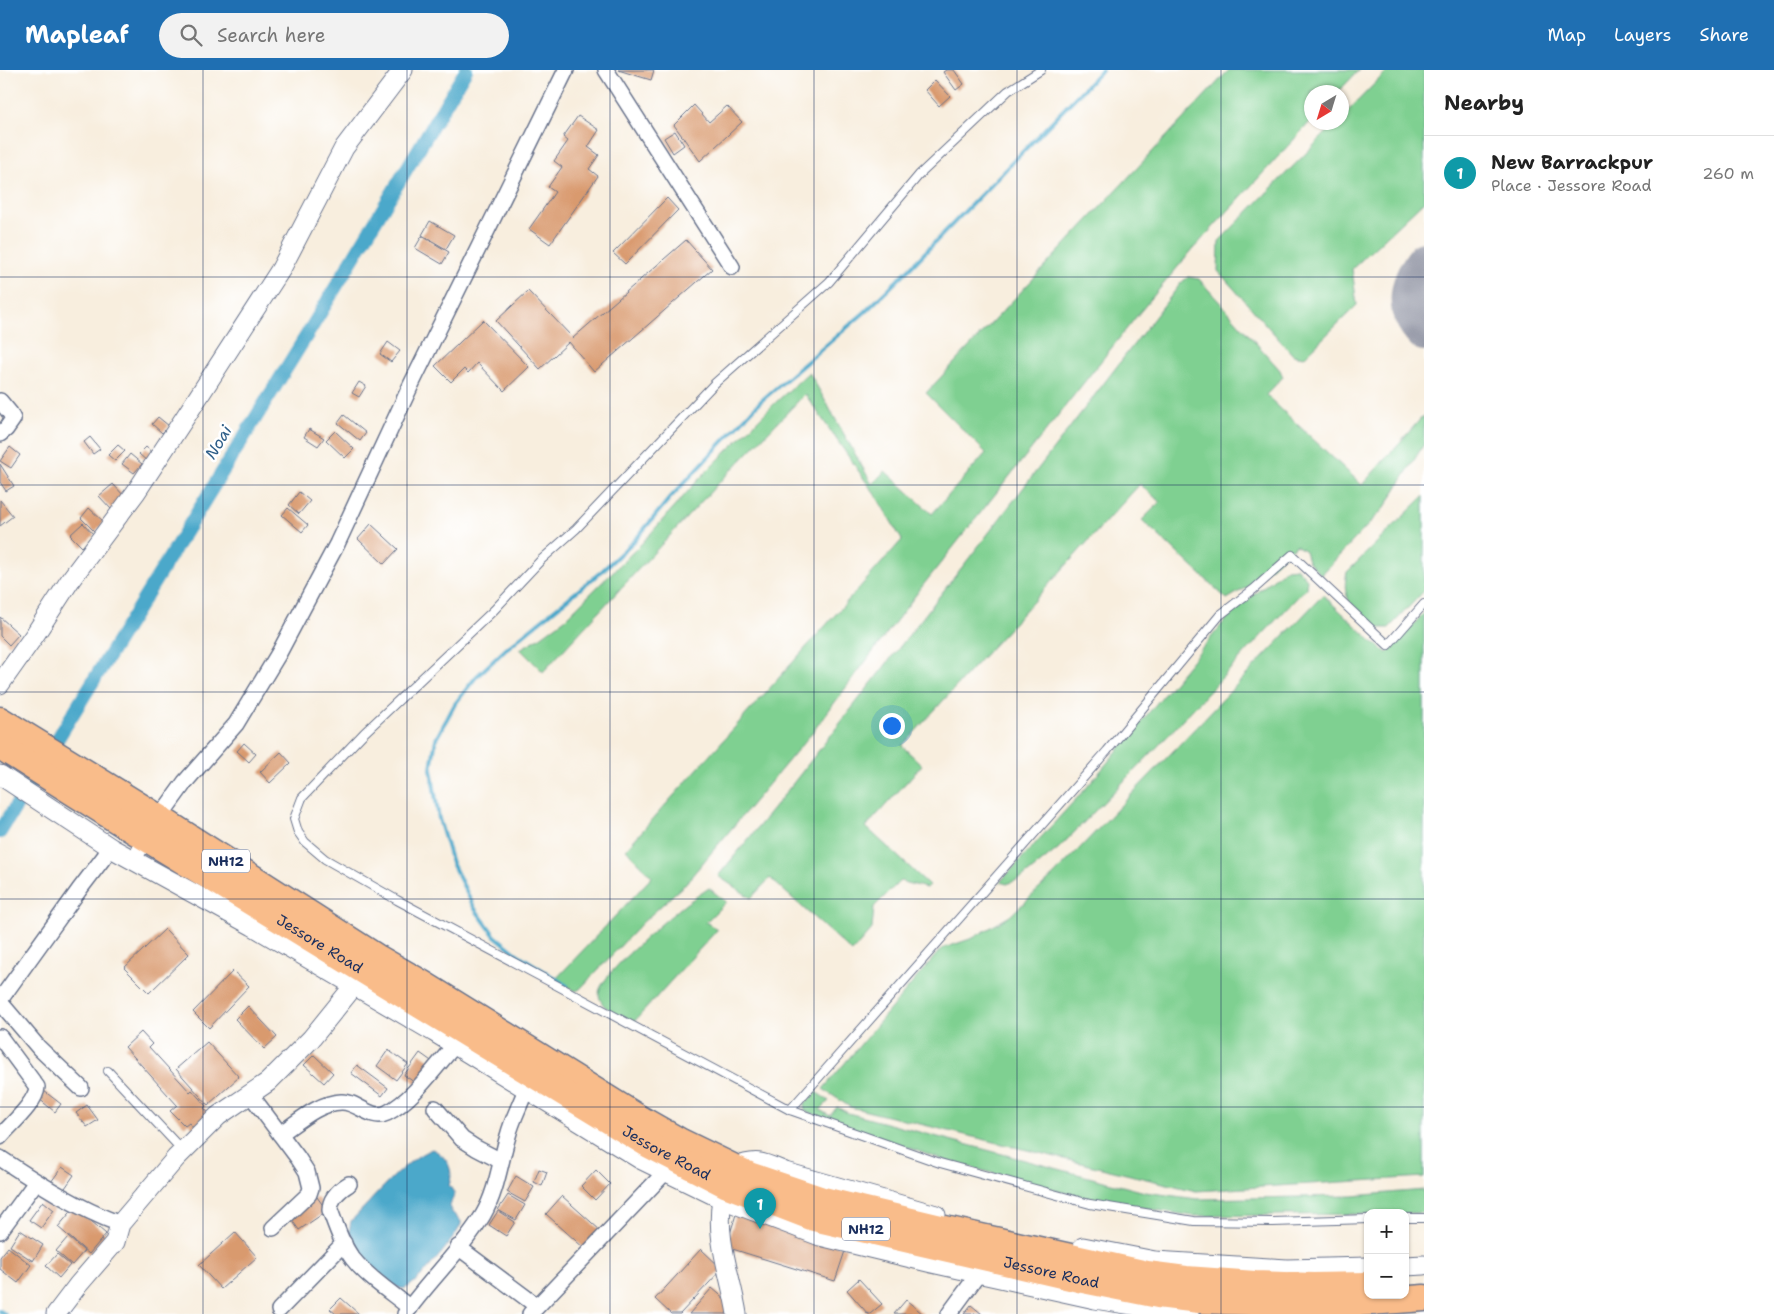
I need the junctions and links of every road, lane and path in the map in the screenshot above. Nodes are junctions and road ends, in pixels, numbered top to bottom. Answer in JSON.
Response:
{"nodes":[{"id":1,"x":404,"y":70,"type":"edge"},
{"id":2,"x":566,"y":70,"type":"edge"},
{"id":3,"x":606,"y":70,"type":"edge"},
{"id":4,"x":1040,"y":70,"type":"edge"},
{"id":5,"x":732,"y":267,"type":"dead end"},
{"id":6,"x":0,"y":401,"type":"edge"},
{"id":7,"x":0,"y":434,"type":"edge"},
{"id":8,"x":1424,"y":604,"type":"edge"},
{"id":9,"x":0,"y":684,"type":"edge"},
{"id":10,"x":0,"y":720,"type":"edge"},
{"id":11,"x":0,"y":746,"type":"edge"},
{"id":12,"x":0,"y":775,"type":"edge"},
{"id":13,"x":71,"y":777,"type":"junction"},
{"id":14,"x":153,"y":828,"type":"junction"},
{"id":15,"x":111,"y":848,"type":"junction"},
{"id":16,"x":133,"y":860,"type":"junction"},
{"id":17,"x":365,"y":972,"type":"junction"},
{"id":18,"x":0,"y":1001,"type":"edge"},
{"id":19,"x":0,"y":1037,"type":"edge"},
{"id":20,"x":455,"y":1045,"type":"junction"},
{"id":21,"x":108,"y":1071,"type":"dead end"},
{"id":22,"x":529,"y":1081,"type":"junction"},
{"id":23,"x":81,"y":1088,"type":"dead end"},
{"id":24,"x":250,"y":1094,"type":"junction"},
{"id":25,"x":435,"y":1108,"type":"dead end"},
{"id":26,"x":790,"y":1110,"type":"junction"},
{"id":27,"x":280,"y":1134,"type":"junction"},
{"id":28,"x":0,"y":1137,"type":"edge"},
{"id":29,"x":183,"y":1151,"type":"junction"},
{"id":30,"x":0,"y":1158,"type":"edge"},
{"id":31,"x":501,"y":1161,"type":"junction"},
{"id":32,"x":671,"y":1166,"type":"junction"},
{"id":33,"x":734,"y":1168,"type":"junction"},
{"id":34,"x":36,"y":1182,"type":"junction"},
{"id":35,"x":349,"y":1184,"type":"dead end"},
{"id":36,"x":722,"y":1199,"type":"junction"},
{"id":37,"x":1409,"y":1218,"type":"edge"},
{"id":38,"x":1424,"y":1218,"type":"edge"},
{"id":39,"x":1364,"y":1219,"type":"edge"},
{"id":40,"x":120,"y":1224,"type":"junction"},
{"id":41,"x":273,"y":1228,"type":"dead end"},
{"id":42,"x":0,"y":1231,"type":"edge"},
{"id":43,"x":344,"y":1243,"type":"junction"},
{"id":44,"x":458,"y":1247,"type":"junction"},
{"id":45,"x":1424,"y":1265,"type":"edge"},
{"id":46,"x":1409,"y":1266,"type":"edge"},
{"id":47,"x":1364,"y":1267,"type":"edge"},
{"id":48,"x":979,"y":1273,"type":"junction"},
{"id":49,"x":1424,"y":1281,"type":"edge"},
{"id":50,"x":1409,"y":1282,"type":"edge"},
{"id":51,"x":1364,"y":1297,"type":"edge"},
{"id":52,"x":1409,"y":1298,"type":"edge"},
{"id":53,"x":1424,"y":1298,"type":"edge"},
{"id":54,"x":1372,"y":1299,"type":"edge"},
{"id":55,"x":1234,"y":1307,"type":"edge"},
{"id":56,"x":279,"y":1310,"type":"dead end"},
{"id":57,"x":534,"y":1310,"type":"edge"},
{"id":58,"x":408,"y":1311,"type":"edge"},
{"id":59,"x":56,"y":1314,"type":"edge"},
{"id":60,"x":737,"y":1314,"type":"edge"},
{"id":61,"x":949,"y":1314,"type":"edge"},
{"id":62,"x":1189,"y":1314,"type":"edge"}],
"edges":[{"from":1,"to":9,"type":"street"},
{"from":2,"to":14,"type":"street"},
{"from":3,"to":5,"type":"street"},
{"from":4,"to":26,"type":"lane"},
{"from":6,"to":7,"type":"street"},
{"from":8,"to":26,"type":"lane"},
{"from":10,"to":13,"type":"highway","number":"NH12"},
{"from":11,"to":13,"type":"highway","name":"Jessore Road","number":"NH12"},
{"from":12,"to":15,"type":"street"},
{"from":13,"to":14,"type":"highway","name":"Jessore Road","number":"NH12"},
{"from":14,"to":16,"type":"street"},
{"from":14,"to":17,"type":"highway","name":"Jessore Road","number":"NH12"},
{"from":15,"to":16,"type":"street"},
{"from":15,"to":18,"type":"street"},
{"from":16,"to":17,"type":"street"},
{"from":17,"to":20,"type":"street"},
{"from":17,"to":22,"type":"highway","name":"Jessore Road","number":"NH12"},
{"from":17,"to":24,"type":"street"},
{"from":17,"to":33,"type":"highway","number":"NH12"},
{"from":18,"to":23,"type":"street"},
{"from":19,"to":28,"type":"street"},
{"from":20,"to":22,"type":"street"},
{"from":20,"to":27,"type":"street"},
{"from":21,"to":29,"type":"lane"},
{"from":22,"to":31,"type":"street"},
{"from":22,"to":32,"type":"highway","name":"Jessore Road","number":"NH12"},
{"from":24,"to":27,"type":"street"},
{"from":24,"to":29,"type":"street"},
{"from":25,"to":31,"type":"street"},
{"from":26,"to":39,"type":"lane"},
{"from":27,"to":41,"type":"street"},
{"from":29,"to":40,"type":"street"},
{"from":30,"to":34,"type":"street"},
{"from":31,"to":44,"type":"street"},
{"from":32,"to":36,"type":"street"},
{"from":32,"to":55,"type":"highway","name":"Jessore Road","number":"NH12"},
{"from":32,"to":57,"type":"street"},
{"from":33,"to":47,"type":"street"},
{"from":33,"to":51,"type":"highway","number":"NH12"},
{"from":34,"to":40,"type":"street"},
{"from":34,"to":42,"type":"street"},
{"from":35,"to":43,"type":"street"},
{"from":36,"to":48,"type":"street"},
{"from":36,"to":60,"type":"street"},
{"from":37,"to":38,"type":"lane"},
{"from":40,"to":59,"type":"street"},
{"from":43,"to":56,"type":"street"},
{"from":43,"to":58,"type":"street"},
{"from":44,"to":57,"type":"street"},
{"from":44,"to":58,"type":"street"},
{"from":45,"to":46,"type":"street"},
{"from":48,"to":61,"type":"street"},
{"from":48,"to":62,"type":"street"},
{"from":49,"to":50,"type":"highway"},
{"from":52,"to":53,"type":"highway","name":"Jessore Road","number":"NH12"},
{"from":54,"to":55,"type":"highway","name":"Jessore Road","number":"NH12"}]}
